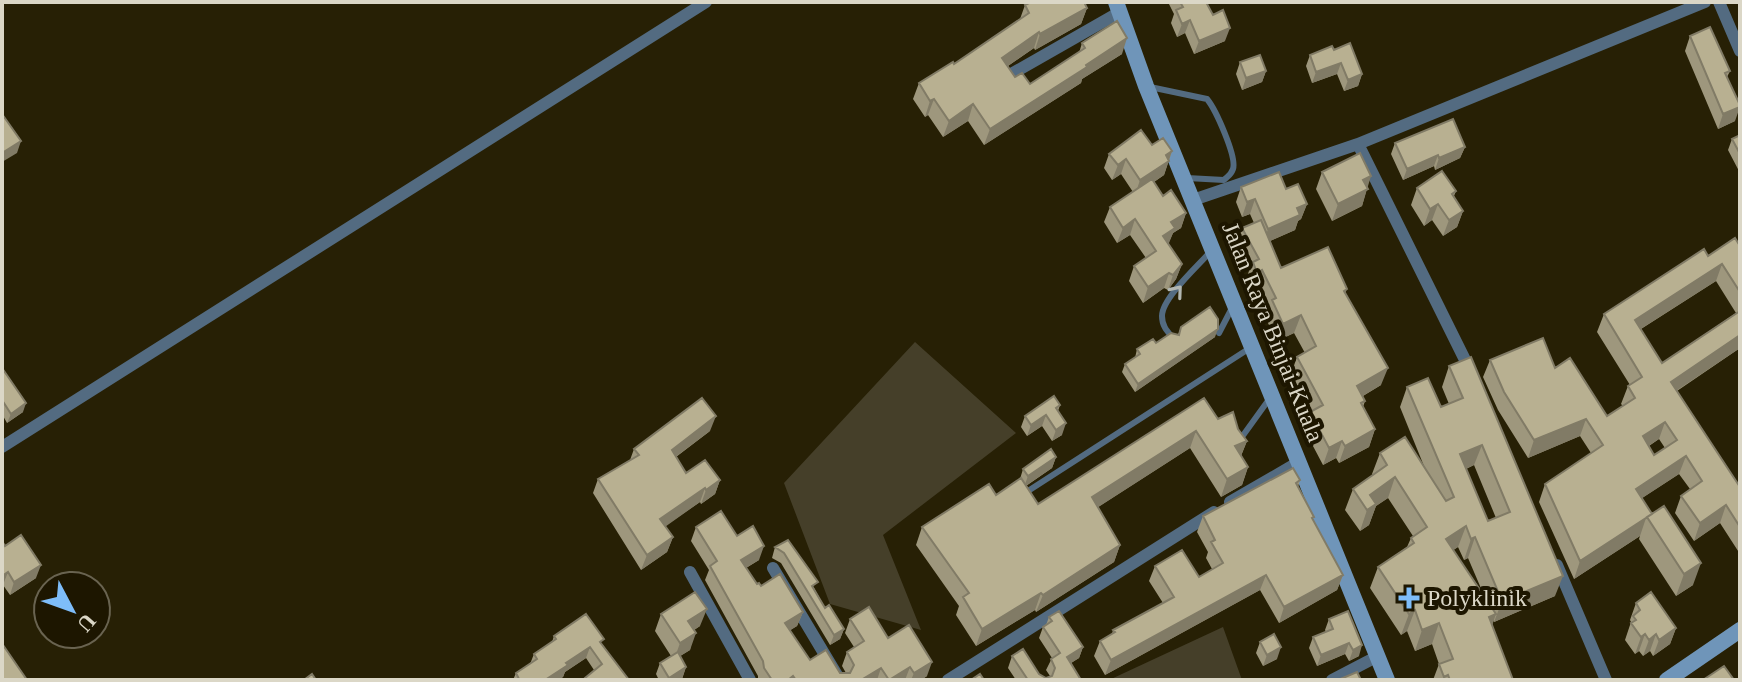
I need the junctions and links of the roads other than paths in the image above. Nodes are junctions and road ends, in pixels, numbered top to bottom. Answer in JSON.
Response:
{"nodes":[{"id":1,"x":706,"y":2,"type":"edge"},
{"id":2,"x":1705,"y":2,"type":"edge"},
{"id":3,"x":1719,"y":2,"type":"edge"},
{"id":4,"x":1118,"y":7,"type":"edge"},
{"id":5,"x":1740,"y":51,"type":"edge"},
{"id":6,"x":1013,"y":73,"type":"edge"},
{"id":7,"x":1146,"y":86,"type":"junction"},
{"id":8,"x":1358,"y":144,"type":"junction"},
{"id":9,"x":1184,"y":178,"type":"junction"},
{"id":10,"x":1193,"y":200,"type":"junction"},
{"id":11,"x":1213,"y":249,"type":"junction"},
{"id":12,"x":1235,"y":302,"type":"junction"},
{"id":13,"x":1219,"y":333,"type":"edge"},
{"id":14,"x":1173,"y":338,"type":"edge"},
{"id":15,"x":1253,"y":346,"type":"junction"},
{"id":16,"x":1476,"y":384,"type":"edge"},
{"id":17,"x":1272,"y":395,"type":"junction"},
{"id":18,"x":3,"y":443,"type":"edge"},
{"id":19,"x":1237,"y":444,"type":"edge"},
{"id":20,"x":1299,"y":462,"type":"junction"},
{"id":21,"x":1028,"y":491,"type":"edge"},
{"id":22,"x":1553,"y":557,"type":"edge"},
{"id":23,"x":773,"y":568,"type":"dead end"},
{"id":24,"x":690,"y":572,"type":"dead end"},
{"id":25,"x":1740,"y":630,"type":"edge"},
{"id":26,"x":1378,"y":656,"type":"junction"},
{"id":27,"x":750,"y":680,"type":"edge"},
{"id":28,"x":840,"y":680,"type":"edge"},
{"id":29,"x":948,"y":680,"type":"edge"},
{"id":30,"x":1332,"y":680,"type":"edge"},
{"id":31,"x":1387,"y":680,"type":"edge"},
{"id":32,"x":1606,"y":680,"type":"edge"},
{"id":33,"x":1667,"y":680,"type":"edge"}],
"edges":[{"from":1,"to":18,"type":"street"},
{"from":2,"to":8,"type":"street"},
{"from":3,"to":5,"type":"street"},
{"from":4,"to":6,"type":"street"},
{"from":4,"to":7,"type":"main road","name":"Jalan Raya Binjai-Kuala"},
{"from":7,"to":9,"type":"main road","name":"Jalan Raya Binjai-Kuala"},
{"from":7,"to":9,"type":"lane"},
{"from":8,"to":10,"type":"street"},
{"from":8,"to":16,"type":"street"},
{"from":9,"to":10,"type":"main road","name":"Jalan Raya Binjai-Kuala"},
{"from":10,"to":11,"type":"main road","name":"Jalan Raya Binjai-Kuala"},
{"from":11,"to":12,"type":"main road","name":"Jalan Raya Binjai-Kuala"},
{"from":14,"to":11,"type":"lane","one_way":true},
{"from":12,"to":13,"type":"lane"},
{"from":12,"to":15,"type":"main road","name":"Jalan Raya Binjai-Kuala"},
{"from":15,"to":17,"type":"main road","name":"Jalan Raya Binjai-Kuala"},
{"from":15,"to":21,"type":"lane"},
{"from":17,"to":19,"type":"lane"},
{"from":17,"to":20,"type":"main road","name":"Jalan Raya Binjai-Kuala"},
{"from":20,"to":26,"type":"main road","name":"Jalan Raya Binjai-Kuala"},
{"from":20,"to":29,"type":"street"},
{"from":22,"to":32,"type":"street"},
{"from":23,"to":28,"type":"street"},
{"from":24,"to":27,"type":"street"},
{"from":25,"to":33,"type":"main road"},
{"from":26,"to":30,"type":"street"},
{"from":26,"to":31,"type":"main road","name":"Jalan Raya Binjai-Kuala"}]}
